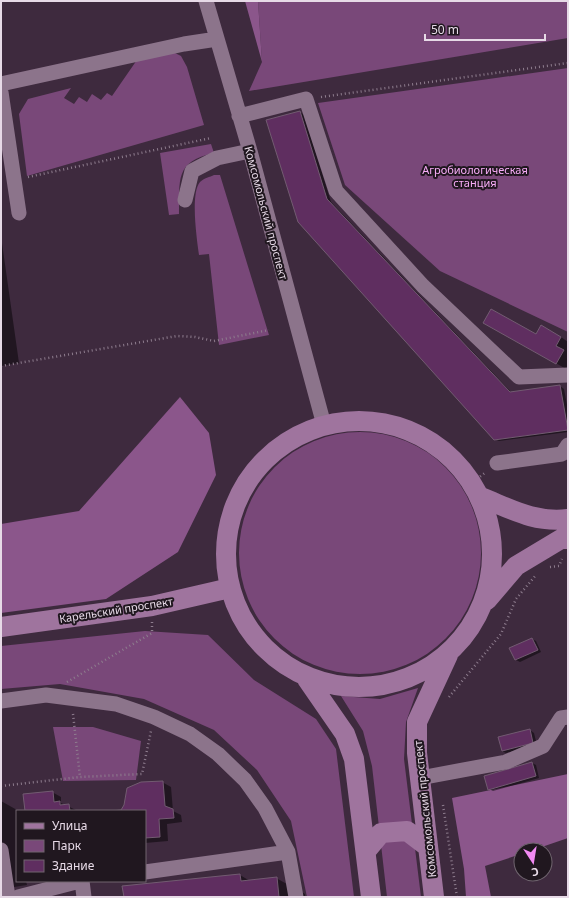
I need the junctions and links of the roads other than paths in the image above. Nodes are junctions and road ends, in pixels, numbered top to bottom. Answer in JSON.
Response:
{"nodes":[{"id":1,"x":206,"y":1,"type":"edge"},
{"id":2,"x":217,"y":39,"type":"junction"},
{"id":3,"x":1,"y":84,"type":"edge"},
{"id":4,"x":1,"y":92,"type":"edge"},
{"id":5,"x":239,"y":116,"type":"junction"},
{"id":6,"x":250,"y":152,"type":"junction"},
{"id":7,"x":185,"y":200,"type":"dead end"},
{"id":8,"x":19,"y":213,"type":"dead end"},
{"id":9,"x":568,"y":375,"type":"edge"},
{"id":10,"x":324,"y":425,"type":"junction"},
{"id":11,"x":568,"y":445,"type":"edge"},
{"id":12,"x":497,"y":463,"type":"dead end"},
{"id":13,"x":481,"y":497,"type":"junction"},
{"id":14,"x":568,"y":519,"type":"edge"},
{"id":15,"x":565,"y":539,"type":"edge"},
{"id":16,"x":230,"y":588,"type":"junction"},
{"id":17,"x":487,"y":600,"type":"junction"},
{"id":18,"x":1,"y":627,"type":"edge"},
{"id":19,"x":448,"y":655,"type":"junction"},
{"id":20,"x":307,"y":679,"type":"junction"},
{"id":21,"x":1,"y":701,"type":"edge"},
{"id":22,"x":568,"y":716,"type":"edge"},
{"id":23,"x":429,"y":777,"type":"junction"},
{"id":24,"x":428,"y":847,"type":"junction"},
{"id":25,"x":1,"y":850,"type":"edge"},
{"id":26,"x":366,"y":851,"type":"junction"},
{"id":27,"x":288,"y":852,"type":"junction"},
{"id":28,"x":146,"y":872,"type":"edge"},
{"id":29,"x":77,"y":882,"type":"edge"},
{"id":30,"x":81,"y":882,"type":"edge"},
{"id":31,"x":8,"y":897,"type":"edge"},
{"id":32,"x":18,"y":897,"type":"edge"},
{"id":33,"x":84,"y":897,"type":"edge"},
{"id":34,"x":296,"y":897,"type":"edge"},
{"id":35,"x":371,"y":897,"type":"edge"},
{"id":36,"x":434,"y":897,"type":"edge"}],
"edges":[{"from":1,"to":2,"type":"street","name":"Комсомольский проспект"},
{"from":2,"to":3,"type":"street"},
{"from":2,"to":5,"type":"street","name":"Комсомольский проспект"},
{"from":4,"to":8,"type":"street"},
{"from":5,"to":6,"type":"street","name":"Комсомольский проспект"},
{"from":5,"to":9,"type":"street"},
{"from":6,"to":7,"type":"street"},
{"from":6,"to":10,"type":"street","name":"Комсомольский проспект"},
{"from":10,"to":13,"type":"main road"},
{"from":10,"to":16,"type":"main road"},
{"from":11,"to":12,"type":"street"},
{"from":13,"to":14,"type":"main road"},
{"from":13,"to":17,"type":"main road"},
{"from":15,"to":17,"type":"main road"},
{"from":16,"to":18,"type":"main road","name":"Карельский проспект"},
{"from":16,"to":20,"type":"main road"},
{"from":17,"to":19,"type":"main road"},
{"from":19,"to":20,"type":"main road"},
{"from":19,"to":23,"type":"main road","name":"Комсомольский проспект"},
{"from":20,"to":26,"type":"main road"},
{"from":21,"to":27,"type":"street"},
{"from":22,"to":23,"type":"street"},
{"from":23,"to":24,"type":"main road","name":"Комсомольский проспект"},
{"from":24,"to":26,"type":"main road"},
{"from":24,"to":36,"type":"main road","name":"Комсомольский проспект"},
{"from":25,"to":31,"type":"street"},
{"from":26,"to":35,"type":"main road"},
{"from":27,"to":28,"type":"street"},
{"from":27,"to":34,"type":"street"},
{"from":29,"to":32,"type":"street"},
{"from":30,"to":33,"type":"street"}]}
